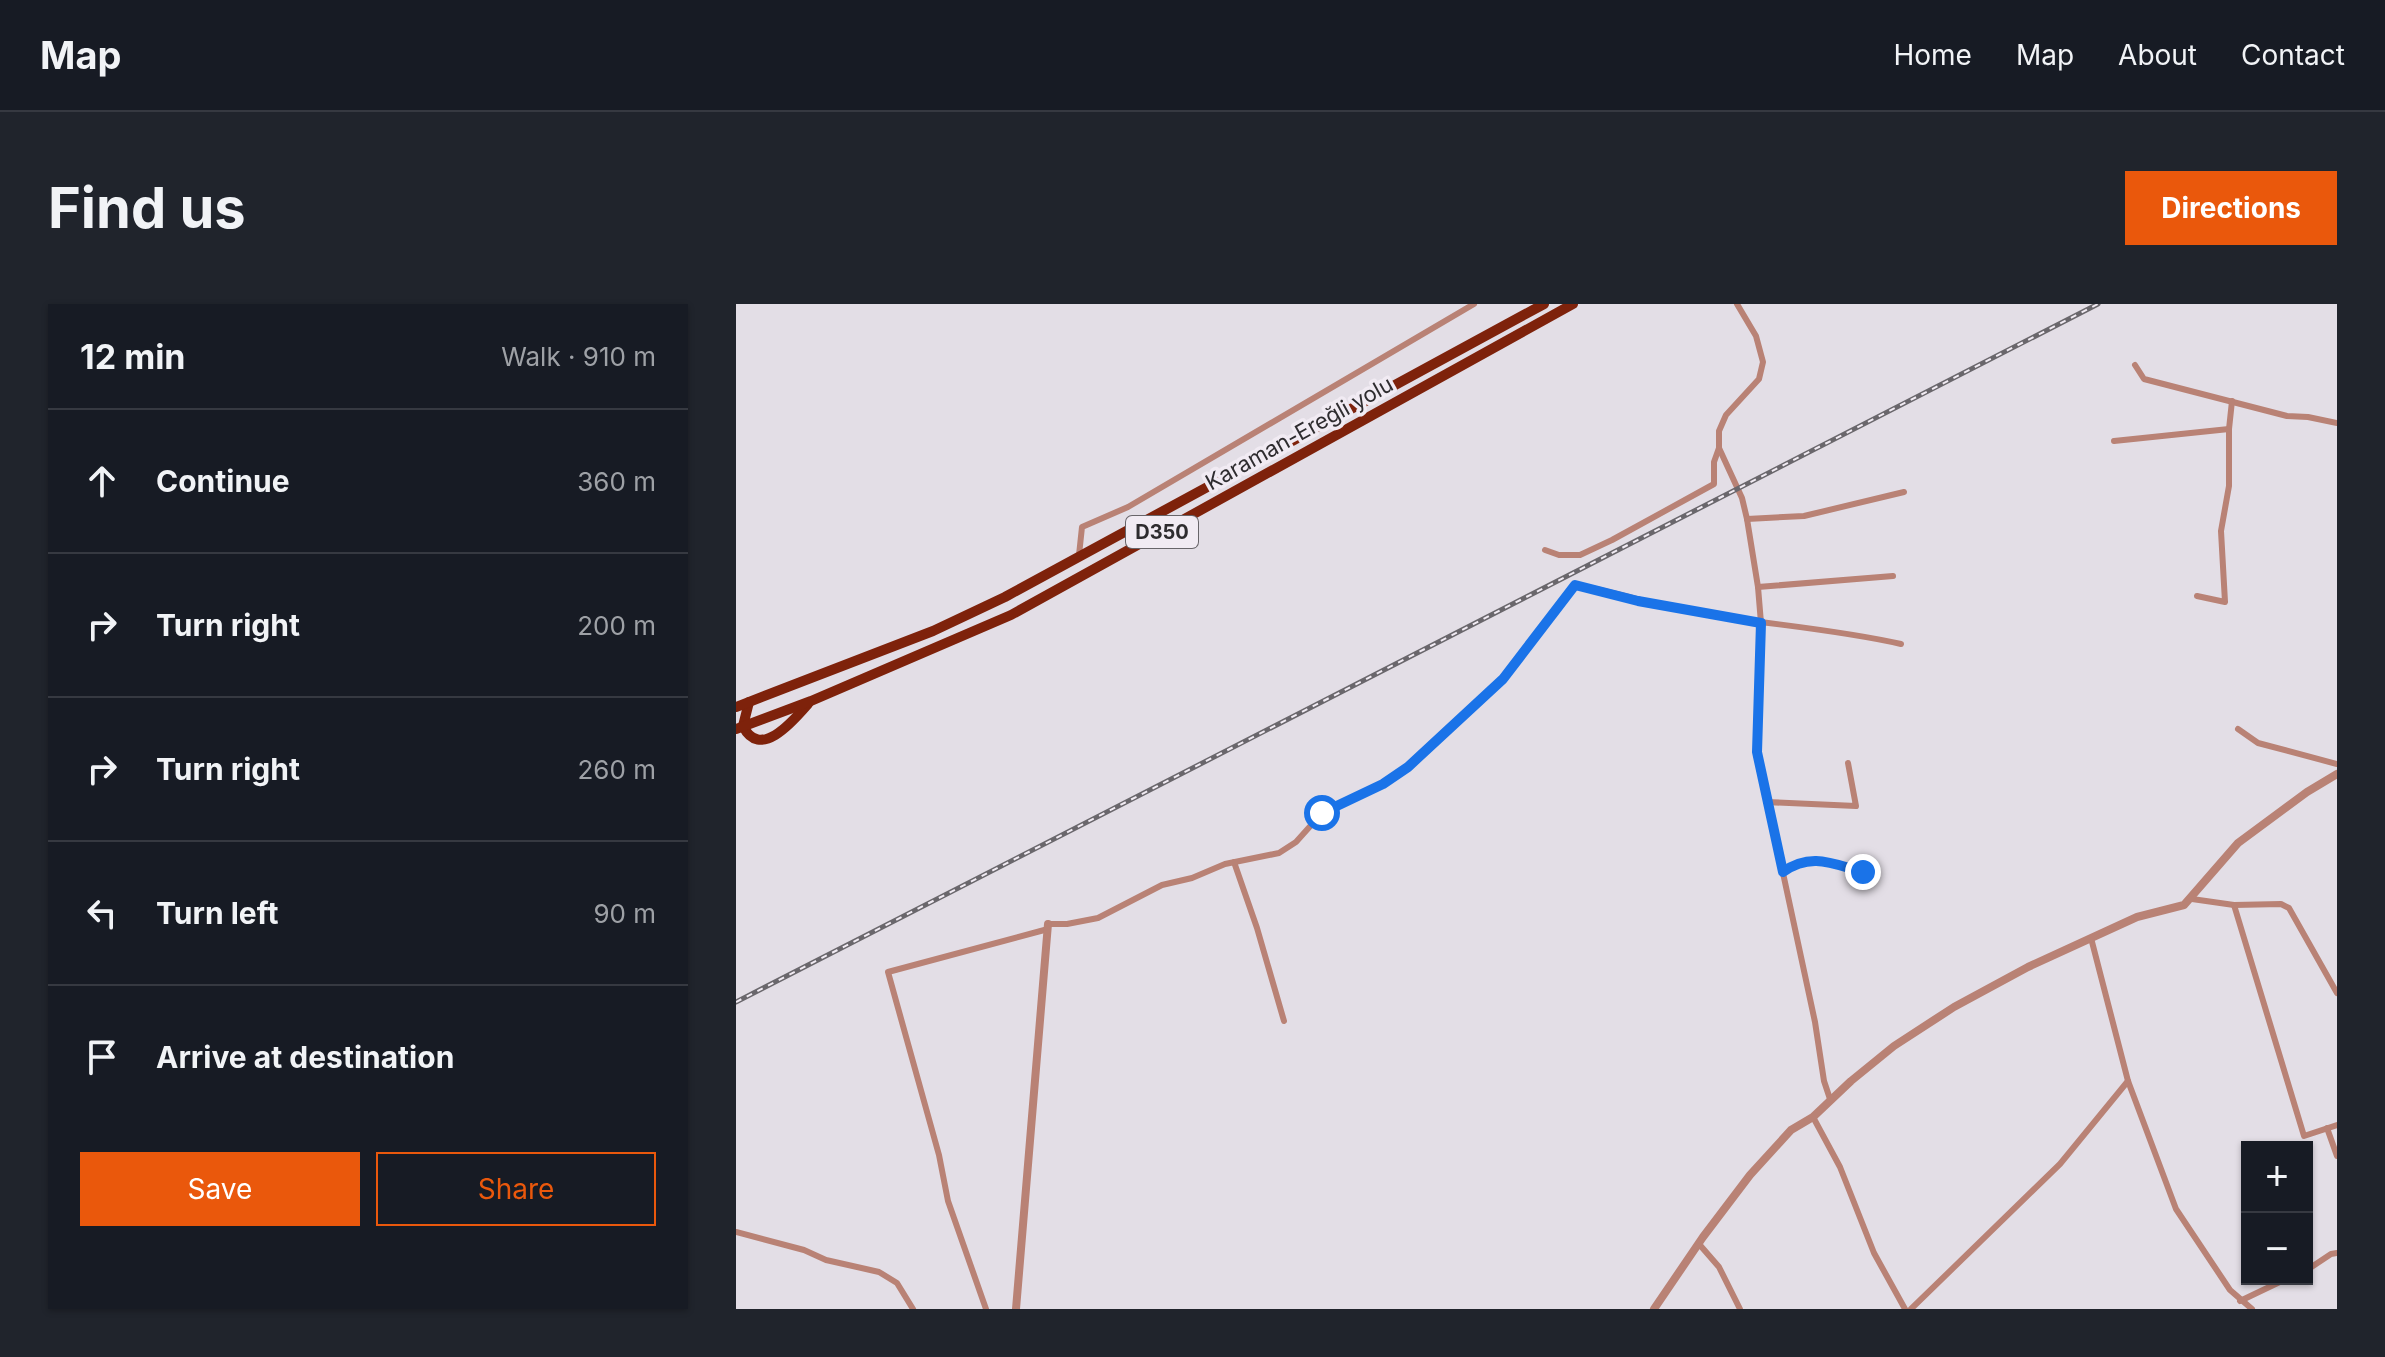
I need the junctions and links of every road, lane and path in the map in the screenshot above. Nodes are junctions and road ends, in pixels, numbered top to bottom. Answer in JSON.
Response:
{"nodes":[{"id":1,"x":1474,"y":304,"type":"edge"},
{"id":2,"x":1544,"y":304,"type":"edge"},
{"id":3,"x":1573,"y":304,"type":"edge"},
{"id":4,"x":1737,"y":304,"type":"edge"},
{"id":5,"x":2135,"y":365,"type":"dead end"},
{"id":6,"x":2232,"y":401,"type":"junction"},
{"id":7,"x":2337,"y":423,"type":"edge"},
{"id":8,"x":2229,"y":429,"type":"junction"},
{"id":9,"x":2114,"y":441,"type":"dead end"},
{"id":10,"x":1719,"y":448,"type":"junction"},
{"id":11,"x":1904,"y":492,"type":"dead end"},
{"id":12,"x":1747,"y":519,"type":"junction"},
{"id":13,"x":1545,"y":550,"type":"dead end"},
{"id":14,"x":1079,"y":555,"type":"junction"},
{"id":15,"x":1893,"y":576,"type":"dead end"},
{"id":16,"x":1758,"y":587,"type":"junction"},
{"id":17,"x":2197,"y":596,"type":"dead end"},
{"id":18,"x":1761,"y":623,"type":"junction"},
{"id":19,"x":1901,"y":644,"type":"dead end"},
{"id":20,"x":811,"y":701,"type":"junction"},
{"id":21,"x":749,"y":702,"type":"junction"},
{"id":22,"x":736,"y":707,"type":"edge"},
{"id":23,"x":740,"y":728,"type":"edge"},
{"id":24,"x":2238,"y":729,"type":"dead end"},
{"id":25,"x":1848,"y":763,"type":"dead end"},
{"id":26,"x":2337,"y":764,"type":"edge"},
{"id":27,"x":2337,"y":774,"type":"edge"},
{"id":28,"x":1766,"y":802,"type":"junction"},
{"id":29,"x":1234,"y":862,"type":"junction"},
{"id":30,"x":1783,"y":872,"type":"junction"},
{"id":31,"x":1863,"y":872,"type":"dead end"},
{"id":32,"x":2192,"y":899,"type":"junction"},
{"id":33,"x":2234,"y":905,"type":"junction"},
{"id":34,"x":1048,"y":926,"type":"junction"},
{"id":35,"x":2091,"y":938,"type":"junction"},
{"id":36,"x":2337,"y":993,"type":"edge"},
{"id":37,"x":1284,"y":1021,"type":"dead end"},
{"id":38,"x":2128,"y":1081,"type":"junction"},
{"id":39,"x":1830,"y":1099,"type":"junction"},
{"id":40,"x":1813,"y":1117,"type":"junction"},
{"id":41,"x":2337,"y":1125,"type":"edge"},
{"id":42,"x":2327,"y":1128,"type":"junction"},
{"id":43,"x":2337,"y":1156,"type":"edge"},
{"id":44,"x":736,"y":1232,"type":"edge"},
{"id":45,"x":1699,"y":1244,"type":"junction"},
{"id":46,"x":2337,"y":1253,"type":"edge"},
{"id":47,"x":2313,"y":1266,"type":"edge"},
{"id":48,"x":2273,"y":1285,"type":"edge"},
{"id":49,"x":2240,"y":1301,"type":"junction"},
{"id":50,"x":913,"y":1309,"type":"edge"},
{"id":51,"x":986,"y":1309,"type":"edge"},
{"id":52,"x":1016,"y":1309,"type":"edge"},
{"id":53,"x":1654,"y":1309,"type":"edge"},
{"id":54,"x":1740,"y":1309,"type":"edge"},
{"id":55,"x":1905,"y":1309,"type":"edge"},
{"id":56,"x":1911,"y":1309,"type":"edge"},
{"id":57,"x":2252,"y":1309,"type":"edge"}],
"edges":[{"from":1,"to":14,"type":"street"},
{"from":2,"to":14,"type":"highway","name":"Karaman-Ereğli yolu","number":"D350"},
{"from":3,"to":20,"type":"highway","name":"Karaman-Ereğli yolu","number":"D350"},
{"from":4,"to":10,"type":"street"},
{"from":5,"to":6,"type":"street"},
{"from":6,"to":7,"type":"street"},
{"from":6,"to":8,"type":"street"},
{"from":8,"to":9,"type":"street"},
{"from":8,"to":17,"type":"street"},
{"from":10,"to":12,"type":"street"},
{"from":10,"to":13,"type":"street"},
{"from":11,"to":12,"type":"street"},
{"from":12,"to":16,"type":"street"},
{"from":14,"to":21,"type":"highway","name":"Karaman-Ereğli yolu","number":"D350"},
{"from":15,"to":16,"type":"street"},
{"from":16,"to":18,"type":"street"},
{"from":18,"to":19,"type":"street"},
{"from":18,"to":28,"type":"street"},
{"from":18,"to":29,"type":"street"},
{"from":20,"to":23,"type":"highway","name":"Karaman-Ereğli yolu","number":"D350"},
{"from":20,"to":23,"type":"highway"},
{"from":21,"to":22,"type":"highway","name":"Karaman-Ereğli yolu","number":"D350"},
{"from":21,"to":23,"type":"highway"},
{"from":24,"to":26,"type":"street"},
{"from":25,"to":28,"type":"street"},
{"from":27,"to":32,"type":"street"},
{"from":28,"to":30,"type":"street"},
{"from":29,"to":34,"type":"street"},
{"from":29,"to":37,"type":"street"},
{"from":30,"to":31,"type":"street"},
{"from":30,"to":39,"type":"street"},
{"from":32,"to":33,"type":"street"},
{"from":32,"to":35,"type":"street"},
{"from":33,"to":36,"type":"street"},
{"from":33,"to":42,"type":"street"},
{"from":34,"to":51,"type":"street"},
{"from":34,"to":52,"type":"street"},
{"from":35,"to":38,"type":"street"},
{"from":35,"to":39,"type":"street"},
{"from":38,"to":49,"type":"street"},
{"from":38,"to":56,"type":"street"},
{"from":39,"to":40,"type":"street"},
{"from":40,"to":45,"type":"street"},
{"from":40,"to":55,"type":"street"},
{"from":41,"to":42,"type":"street"},
{"from":42,"to":43,"type":"street"},
{"from":44,"to":50,"type":"street"},
{"from":45,"to":53,"type":"street"},
{"from":45,"to":54,"type":"street"},
{"from":46,"to":47,"type":"street"},
{"from":48,"to":49,"type":"street"},
{"from":49,"to":57,"type":"street"}]}
